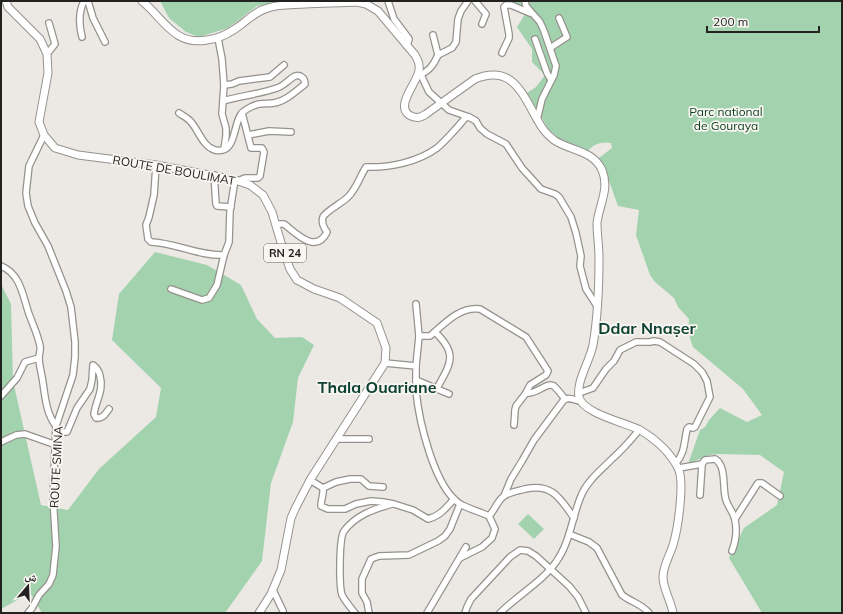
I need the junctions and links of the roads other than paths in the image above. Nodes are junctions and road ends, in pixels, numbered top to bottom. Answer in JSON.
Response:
{"nodes":[{"id":1,"x":6,"y":1,"type":"edge"},
{"id":2,"x":84,"y":1,"type":"edge"},
{"id":3,"x":88,"y":1,"type":"edge"},
{"id":4,"x":142,"y":1,"type":"edge"},
{"id":5,"x":388,"y":1,"type":"edge"},
{"id":6,"x":468,"y":1,"type":"edge"},
{"id":7,"x":475,"y":1,"type":"edge"},
{"id":8,"x":524,"y":1,"type":"edge"},
{"id":9,"x":530,"y":13,"type":"junction"},
{"id":10,"x":559,"y":18,"type":"dead end"},
{"id":11,"x":49,"y":23,"type":"dead end"},
{"id":12,"x":482,"y":24,"type":"dead end"},
{"id":13,"x":433,"y":35,"type":"dead end"},
{"id":14,"x":82,"y":38,"type":"dead end"},
{"id":15,"x":218,"y":38,"type":"junction"},
{"id":16,"x":535,"y":39,"type":"dead end"},
{"id":17,"x":105,"y":42,"type":"dead end"},
{"id":18,"x":407,"y":46,"type":"junction"},
{"id":19,"x":550,"y":48,"type":"junction"},
{"id":20,"x":502,"y":53,"type":"dead end"},
{"id":21,"x":47,"y":54,"type":"junction"},
{"id":22,"x":438,"y":55,"type":"junction"},
{"id":23,"x":284,"y":65,"type":"dead end"},
{"id":24,"x":420,"y":75,"type":"junction"},
{"id":25,"x":551,"y":80,"type":"junction"},
{"id":26,"x":224,"y":85,"type":"junction"},
{"id":27,"x":223,"y":101,"type":"junction"},
{"id":28,"x":442,"y":103,"type":"junction"},
{"id":29,"x":179,"y":113,"type":"dead end"},
{"id":30,"x":242,"y":113,"type":"junction"},
{"id":31,"x":469,"y":117,"type":"junction"},
{"id":32,"x":537,"y":120,"type":"junction"},
{"id":33,"x":292,"y":132,"type":"dead end"},
{"id":34,"x":248,"y":135,"type":"junction"},
{"id":35,"x":44,"y":136,"type":"junction"},
{"id":36,"x":224,"y":149,"type":"junction"},
{"id":37,"x":156,"y":165,"type":"junction"},
{"id":38,"x":214,"y":175,"type":"junction"},
{"id":39,"x":237,"y":180,"type":"junction"},
{"id":40,"x":230,"y":207,"type":"junction"},
{"id":41,"x":276,"y":224,"type":"junction"},
{"id":42,"x":224,"y":254,"type":"junction"},
{"id":43,"x":1,"y":266,"type":"edge"},
{"id":44,"x":171,"y":289,"type":"dead end"},
{"id":45,"x":416,"y":304,"type":"dead end"},
{"id":46,"x":598,"y":306,"type":"junction"},
{"id":47,"x":435,"y":332,"type":"junction"},
{"id":48,"x":419,"y":336,"type":"junction"},
{"id":49,"x":39,"y":358,"type":"junction"},
{"id":50,"x":385,"y":363,"type":"junction"},
{"id":51,"x":416,"y":366,"type":"junction"},
{"id":52,"x":416,"y":380,"type":"junction"},
{"id":53,"x":437,"y":388,"type":"junction"},
{"id":54,"x":526,"y":393,"type":"junction"},
{"id":55,"x":579,"y":393,"type":"junction"},
{"id":56,"x":449,"y":394,"type":"dead end"},
{"id":57,"x":1,"y":396,"type":"edge"},
{"id":58,"x":565,"y":399,"type":"junction"},
{"id":59,"x":580,"y":402,"type":"junction"},
{"id":60,"x":109,"y":409,"type":"dead end"},
{"id":61,"x":514,"y":425,"type":"dead end"},
{"id":62,"x":56,"y":429,"type":"junction"},
{"id":63,"x":640,"y":430,"type":"junction"},
{"id":64,"x":336,"y":439,"type":"junction"},
{"id":65,"x":369,"y":439,"type":"dead end"},
{"id":66,"x":1,"y":442,"type":"edge"},
{"id":67,"x":56,"y":445,"type":"junction"},
{"id":68,"x":718,"y":462,"type":"junction"},
{"id":69,"x":702,"y":464,"type":"junction"},
{"id":70,"x":677,"y":466,"type":"junction"},
{"id":71,"x":714,"y":468,"type":"dead end"},
{"id":72,"x":310,"y":480,"type":"junction"},
{"id":73,"x":383,"y":487,"type":"dead end"},
{"id":74,"x":323,"y":488,"type":"junction"},
{"id":75,"x":700,"y":494,"type":"dead end"},
{"id":76,"x":504,"y":496,"type":"junction"},
{"id":77,"x":780,"y":496,"type":"dead end"},
{"id":78,"x":454,"y":499,"type":"junction"},
{"id":79,"x":394,"y":504,"type":"junction"},
{"id":80,"x":460,"y":504,"type":"junction"},
{"id":81,"x":489,"y":516,"type":"junction"},
{"id":82,"x":574,"y":518,"type":"junction"},
{"id":83,"x":735,"y":519,"type":"junction"},
{"id":84,"x":569,"y":534,"type":"junction"},
{"id":85,"x":466,"y":547,"type":"dead end"},
{"id":86,"x":732,"y":551,"type":"dead end"},
{"id":87,"x":460,"y":558,"type":"junction"},
{"id":88,"x":550,"y":570,"type":"junction"},
{"id":89,"x":273,"y":590,"type":"junction"},
{"id":90,"x":283,"y":611,"type":"dead end"},
{"id":91,"x":28,"y":613,"type":"edge"},
{"id":92,"x":259,"y":613,"type":"edge"},
{"id":93,"x":355,"y":613,"type":"edge"},
{"id":94,"x":369,"y":613,"type":"edge"},
{"id":95,"x":427,"y":613,"type":"edge"},
{"id":96,"x":465,"y":613,"type":"edge"},
{"id":97,"x":500,"y":613,"type":"edge"},
{"id":98,"x":586,"y":613,"type":"edge"},
{"id":99,"x":649,"y":613,"type":"edge"},
{"id":100,"x":673,"y":613,"type":"edge"}],
"edges":[{"from":1,"to":21,"type":"main road"},
{"from":2,"to":14,"type":"street"},
{"from":3,"to":17,"type":"street"},
{"from":4,"to":15,"type":"main road"},
{"from":5,"to":18,"type":"street"},
{"from":6,"to":22,"type":"street"},
{"from":7,"to":12,"type":"street"},
{"from":8,"to":9,"type":"street"},
{"from":9,"to":19,"type":"street"},
{"from":9,"to":20,"type":"street"},
{"from":10,"to":19,"type":"street"},
{"from":11,"to":21,"type":"street"},
{"from":13,"to":22,"type":"street"},
{"from":15,"to":18,"type":"main road"},
{"from":15,"to":26,"type":"street"},
{"from":16,"to":25,"type":"street"},
{"from":18,"to":24,"type":"main road"},
{"from":19,"to":25,"type":"street"},
{"from":21,"to":35,"type":"main road"},
{"from":22,"to":24,"type":"street"},
{"from":23,"to":26,"type":"street"},
{"from":24,"to":28,"type":"street"},
{"from":24,"to":28,"type":"main road"},
{"from":25,"to":32,"type":"street"},
{"from":26,"to":27,"type":"street"},
{"from":27,"to":30,"type":"street"},
{"from":27,"to":36,"type":"street"},
{"from":28,"to":31,"type":"street"},
{"from":28,"to":32,"type":"main road"},
{"from":29,"to":36,"type":"street"},
{"from":30,"to":34,"type":"street"},
{"from":30,"to":36,"type":"street"},
{"from":31,"to":41,"type":"street"},
{"from":31,"to":46,"type":"street"},
{"from":32,"to":46,"type":"main road"},
{"from":33,"to":34,"type":"street"},
{"from":34,"to":39,"type":"street"},
{"from":35,"to":37,"type":"main road","name":"ROUTE DE BOULIMAT","number":"RN 24"},
{"from":35,"to":62,"type":"street","name":"ROUTE SMINA"},
{"from":37,"to":38,"type":"main road","name":"ROUTE DE BOULIMAT","number":"RN 24"},
{"from":37,"to":42,"type":"street"},
{"from":38,"to":39,"type":"main road","name":"ROUTE DE BOULIMAT","number":"RN 24"},
{"from":38,"to":40,"type":"street"},
{"from":39,"to":40,"type":"street"},
{"from":39,"to":41,"type":"main road","name":"ROUTE DE BOULIMAT","number":"RN 24"},
{"from":40,"to":42,"type":"street"},
{"from":41,"to":50,"type":"main road","name":"ROUTE DE BOULIMAT","number":"RN 24"},
{"from":42,"to":44,"type":"street"},
{"from":43,"to":49,"type":"street"},
{"from":45,"to":48,"type":"street"},
{"from":46,"to":55,"type":"main road"},
{"from":47,"to":48,"type":"street"},
{"from":47,"to":53,"type":"street"},
{"from":47,"to":54,"type":"street"},
{"from":48,"to":51,"type":"street"},
{"from":49,"to":57,"type":"street"},
{"from":49,"to":62,"type":"street"},
{"from":50,"to":51,"type":"street"},
{"from":50,"to":64,"type":"main road"},
{"from":51,"to":52,"type":"street"},
{"from":52,"to":53,"type":"street"},
{"from":52,"to":78,"type":"street"},
{"from":53,"to":56,"type":"street"},
{"from":54,"to":58,"type":"street"},
{"from":54,"to":61,"type":"street"},
{"from":55,"to":59,"type":"main road"},
{"from":55,"to":70,"type":"street"},
{"from":58,"to":59,"type":"street"},
{"from":58,"to":76,"type":"street"},
{"from":59,"to":63,"type":"main road"},
{"from":60,"to":62,"type":"street"},
{"from":62,"to":67,"type":"street","name":"ROUTE SMINA"},
{"from":63,"to":70,"type":"main road"},
{"from":63,"to":82,"type":"street"},
{"from":64,"to":65,"type":"street"},
{"from":64,"to":72,"type":"main road"},
{"from":66,"to":67,"type":"street"},
{"from":67,"to":91,"type":"street","name":"ROUTE SMINA"},
{"from":68,"to":69,"type":"street"},
{"from":68,"to":71,"type":"street"},
{"from":68,"to":83,"type":"street"},
{"from":69,"to":70,"type":"street"},
{"from":69,"to":75,"type":"street"},
{"from":70,"to":100,"type":"main road"},
{"from":72,"to":74,"type":"street"},
{"from":72,"to":89,"type":"main road"},
{"from":73,"to":74,"type":"street"},
{"from":74,"to":79,"type":"street"},
{"from":76,"to":81,"type":"street"},
{"from":76,"to":82,"type":"street"},
{"from":77,"to":83,"type":"street"},
{"from":78,"to":79,"type":"street"},
{"from":78,"to":80,"type":"street"},
{"from":79,"to":93,"type":"street"},
{"from":80,"to":81,"type":"street"},
{"from":80,"to":94,"type":"street"},
{"from":81,"to":87,"type":"street"},
{"from":82,"to":84,"type":"street"},
{"from":83,"to":86,"type":"street"},
{"from":84,"to":88,"type":"street"},
{"from":84,"to":99,"type":"street"},
{"from":85,"to":87,"type":"street"},
{"from":87,"to":95,"type":"street"},
{"from":88,"to":96,"type":"street"},
{"from":88,"to":97,"type":"street"},
{"from":88,"to":98,"type":"street"},
{"from":89,"to":90,"type":"street"},
{"from":89,"to":92,"type":"main road"}]}
